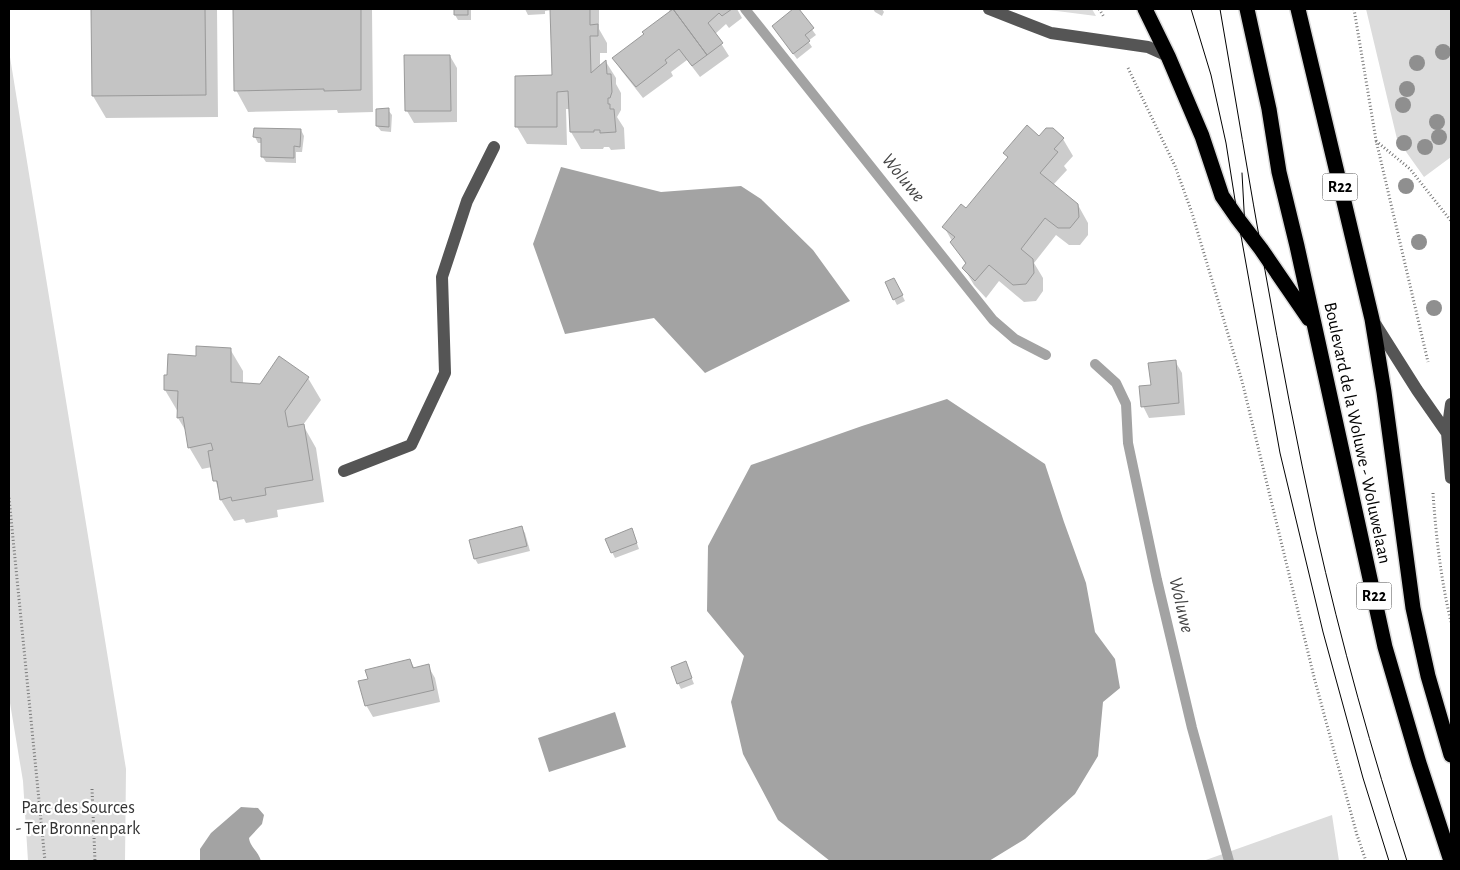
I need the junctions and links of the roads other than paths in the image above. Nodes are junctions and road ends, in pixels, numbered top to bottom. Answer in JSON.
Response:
{"nodes":[{"id":1,"x":989,"y":9,"type":"edge"},
{"id":2,"x":1145,"y":9,"type":"edge"},
{"id":3,"x":1247,"y":9,"type":"edge"},
{"id":4,"x":1298,"y":9,"type":"edge"},
{"id":5,"x":1168,"y":56,"type":"junction"},
{"id":6,"x":494,"y":147,"type":"dead end"},
{"id":7,"x":1372,"y":318,"type":"junction"},
{"id":8,"x":1314,"y":326,"type":"junction"},
{"id":9,"x":1451,"y":404,"type":"edge"},
{"id":10,"x":1448,"y":433,"type":"junction"},
{"id":11,"x":344,"y":471,"type":"dead end"},
{"id":12,"x":1451,"y":478,"type":"edge"},
{"id":13,"x":1451,"y":755,"type":"edge"},
{"id":14,"x":1451,"y":861,"type":"edge"}],
"edges":[{"from":1,"to":5,"type":"street"},
{"from":2,"to":5,"type":"highway","number":"R22"},
{"from":3,"to":8,"type":"highway","name":"Boulevard de la Woluwe - Woluwelaan","number":"R22"},
{"from":4,"to":7,"type":"highway","name":"Boulevard de la Woluwe - Woluwelaan","number":"R22"},
{"from":5,"to":8,"type":"highway","number":"R22"},
{"from":6,"to":11,"type":"street"},
{"from":7,"to":10,"type":"street","name":"Boulevard de la Woluwe - Woluwelaan"},
{"from":7,"to":13,"type":"highway","name":"Boulevard de la Woluwe - Woluwelaan","number":"R22"},
{"from":8,"to":14,"type":"highway","name":"Boulevard de la Woluwe - Woluwelaan","number":"R22"},
{"from":9,"to":10,"type":"street"},
{"from":10,"to":12,"type":"street"}]}
